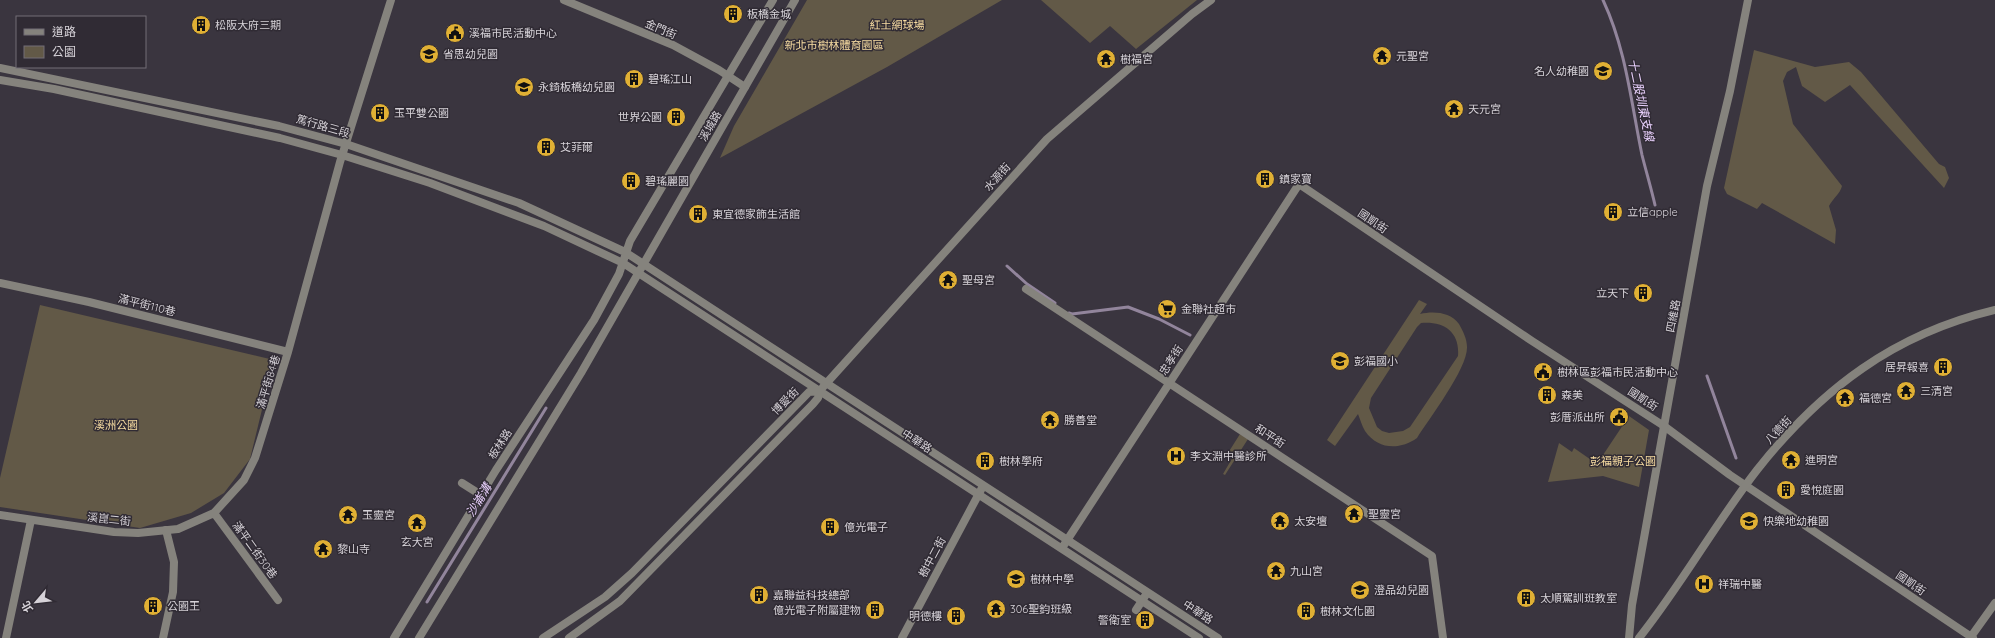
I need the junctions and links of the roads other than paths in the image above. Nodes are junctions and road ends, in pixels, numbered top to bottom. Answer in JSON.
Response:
{"nodes":[{"id":1,"x":391,"y":0,"type":"edge"},
{"id":2,"x":564,"y":0,"type":"edge"},
{"id":3,"x":773,"y":0,"type":"edge"},
{"id":4,"x":795,"y":0,"type":"edge"},
{"id":5,"x":1211,"y":0,"type":"edge"},
{"id":6,"x":1748,"y":0,"type":"edge"},
{"id":7,"x":0,"y":68,"type":"edge"},
{"id":8,"x":727,"y":75,"type":"junction"},
{"id":9,"x":0,"y":80,"type":"edge"},
{"id":10,"x":745,"y":86,"type":"junction"},
{"id":11,"x":346,"y":144,"type":"junction"},
{"id":12,"x":342,"y":155,"type":"junction"},
{"id":13,"x":1298,"y":184,"type":"joint"},
{"id":14,"x":625,"y":252,"type":"junction"},
{"id":15,"x":623,"y":263,"type":"junction"},
{"id":16,"x":643,"y":263,"type":"junction"},
{"id":17,"x":638,"y":273,"type":"junction"},
{"id":18,"x":0,"y":283,"type":"edge"},
{"id":19,"x":1026,"y":289,"type":"dead end"},
{"id":20,"x":1995,"y":310,"type":"edge"},
{"id":21,"x":288,"y":352,"type":"junction"},
{"id":22,"x":1169,"y":383,"type":"junction"},
{"id":23,"x":826,"y":384,"type":"junction"},
{"id":24,"x":820,"y":391,"type":"junction"},
{"id":25,"x":1664,"y":426,"type":"junction"},
{"id":26,"x":462,"y":483,"type":"dead end"},
{"id":27,"x":983,"y":486,"type":"junction"},
{"id":28,"x":1746,"y":486,"type":"junction"},
{"id":29,"x":978,"y":494,"type":"junction"},
{"id":30,"x":481,"y":495,"type":"junction"},
{"id":31,"x":214,"y":513,"type":"junction"},
{"id":32,"x":0,"y":515,"type":"edge"},
{"id":33,"x":31,"y":520,"type":"junction"},
{"id":34,"x":166,"y":530,"type":"junction"},
{"id":35,"x":1067,"y":540,"type":"junction"},
{"id":36,"x":1062,"y":548,"type":"junction"},
{"id":37,"x":1147,"y":593,"type":"junction"},
{"id":38,"x":278,"y":600,"type":"dead end"},
{"id":39,"x":1142,"y":601,"type":"junction"},
{"id":40,"x":1995,"y":603,"type":"edge"},
{"id":41,"x":1136,"y":610,"type":"dead end"},
{"id":42,"x":6,"y":638,"type":"edge"},
{"id":43,"x":163,"y":638,"type":"edge"},
{"id":44,"x":394,"y":638,"type":"edge"},
{"id":45,"x":419,"y":638,"type":"edge"},
{"id":46,"x":542,"y":638,"type":"edge"},
{"id":47,"x":569,"y":638,"type":"edge"},
{"id":48,"x":902,"y":638,"type":"edge"},
{"id":49,"x":1199,"y":638,"type":"edge"},
{"id":50,"x":1218,"y":638,"type":"edge"},
{"id":51,"x":1444,"y":638,"type":"edge"},
{"id":52,"x":1629,"y":638,"type":"edge"},
{"id":53,"x":1639,"y":638,"type":"edge"},
{"id":54,"x":1971,"y":638,"type":"edge"}],
"edges":[{"from":1,"to":11,"type":"street","name":"滿平街84巷"},
{"from":2,"to":8,"type":"street","name":"金門街"},
{"from":3,"to":8,"type":"street","name":"溪城路"},
{"from":4,"to":10,"type":"street","name":"溪城路"},
{"from":5,"to":23,"type":"street","name":"水源街"},
{"from":6,"to":25,"type":"street","name":"四維路"},
{"from":7,"to":11,"type":"street","name":"篤行路三段"},
{"from":8,"to":10,"type":"street","name":"金門街"},
{"from":8,"to":14,"type":"street","name":"溪城路"},
{"from":9,"to":12,"type":"street","name":"篤行路三段"},
{"from":10,"to":16,"type":"street","name":"溪城路"},
{"from":11,"to":12,"type":"street","name":"滿平街84巷"},
{"from":11,"to":14,"type":"street","name":"篤行路三段"},
{"from":12,"to":15,"type":"street","name":"篤行路三段"},
{"from":12,"to":21,"type":"street","name":"滿平街84巷"},
{"from":13,"to":22,"type":"street","name":"忠孝街"},
{"from":13,"to":25,"type":"street","name":"國凱街"},
{"from":14,"to":15,"type":"street","name":"溪城路"},
{"from":14,"to":16,"type":"street","name":"篤行路三段"},
{"from":15,"to":17,"type":"street","name":"中華路"},
{"from":15,"to":30,"type":"street","name":"板林路"},
{"from":16,"to":17,"type":"street","name":"溪城路"},
{"from":16,"to":23,"type":"street","name":"中華路"},
{"from":17,"to":24,"type":"street","name":"中華路"},
{"from":17,"to":45,"type":"street"},
{"from":18,"to":21,"type":"street","name":"滿平街110巷"},
{"from":19,"to":22,"type":"street","name":"和平街"},
{"from":20,"to":28,"type":"street","name":"八德街"},
{"from":21,"to":31,"type":"street","name":"滿平街84巷"},
{"from":22,"to":35,"type":"street","name":"忠孝街"},
{"from":22,"to":51,"type":"street","name":"和平街"},
{"from":23,"to":24,"type":"street","name":"水源街"},
{"from":23,"to":27,"type":"street","name":"中華路"},
{"from":24,"to":29,"type":"street","name":"中華路"},
{"from":24,"to":46,"type":"street","name":"博愛街"},
{"from":24,"to":47,"type":"street","name":"博愛街"},
{"from":25,"to":28,"type":"street","name":"國凱街"},
{"from":25,"to":52,"type":"street","name":"四維路"},
{"from":26,"to":30,"type":"street"},
{"from":27,"to":29,"type":"street","name":"樹中二街"},
{"from":27,"to":35,"type":"street","name":"中華路"},
{"from":28,"to":53,"type":"street","name":"八德街"},
{"from":28,"to":54,"type":"street","name":"國凱街"},
{"from":29,"to":36,"type":"street","name":"中華路"},
{"from":29,"to":48,"type":"street","name":"樹中二街"},
{"from":30,"to":44,"type":"street","name":"板林路"},
{"from":31,"to":34,"type":"street","name":"溪崑二街"},
{"from":31,"to":38,"type":"street","name":"滿平二街30巷"},
{"from":32,"to":33,"type":"street","name":"溪崑二街"},
{"from":33,"to":34,"type":"street","name":"溪崑二街"},
{"from":33,"to":42,"type":"street"},
{"from":34,"to":43,"type":"street"},
{"from":35,"to":36,"type":"street","name":"忠孝街"},
{"from":35,"to":37,"type":"street","name":"中華路"},
{"from":36,"to":39,"type":"street","name":"中華路"},
{"from":37,"to":39,"type":"street"},
{"from":37,"to":50,"type":"street","name":"中華路"},
{"from":39,"to":41,"type":"street"},
{"from":39,"to":49,"type":"street","name":"中華路"},
{"from":40,"to":54,"type":"street"}]}
